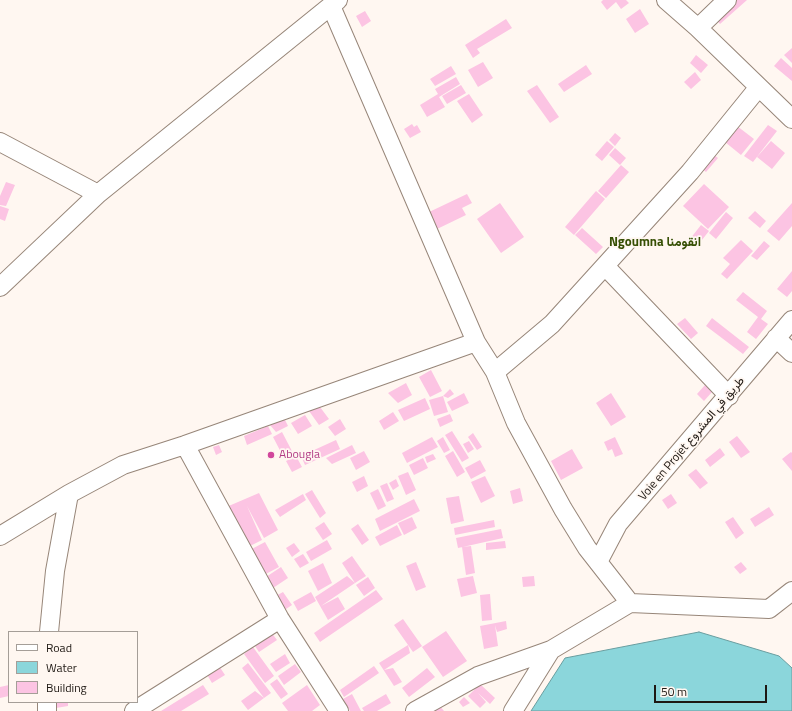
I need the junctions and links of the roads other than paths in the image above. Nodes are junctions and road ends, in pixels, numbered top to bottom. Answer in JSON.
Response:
{"nodes":[{"id":1,"x":666,"y":0,"type":"edge"},
{"id":2,"x":727,"y":0,"type":"edge"},
{"id":3,"x":334,"y":3,"type":"edge"},
{"id":4,"x":698,"y":28,"type":"junction"},
{"id":5,"x":758,"y":88,"type":"junction"},
{"id":6,"x":792,"y":119,"type":"edge"},
{"id":7,"x":0,"y":142,"type":"edge"},
{"id":8,"x":98,"y":194,"type":"junction"},
{"id":9,"x":605,"y":266,"type":"junction"},
{"id":10,"x":0,"y":287,"type":"edge"},
{"id":11,"x":792,"y":320,"type":"edge"},
{"id":12,"x":776,"y":338,"type":"junction"},
{"id":13,"x":476,"y":342,"type":"junction"},
{"id":14,"x":792,"y":353,"type":"edge"},
{"id":15,"x":495,"y":372,"type":"junction"},
{"id":16,"x":729,"y":396,"type":"junction"},
{"id":17,"x":185,"y":445,"type":"junction"},
{"id":18,"x":69,"y":494,"type":"junction"},
{"id":19,"x":0,"y":536,"type":"edge"},
{"id":20,"x":598,"y":562,"type":"junction"},
{"id":21,"x":792,"y":591,"type":"edge"},
{"id":22,"x":630,"y":603,"type":"junction"},
{"id":23,"x":280,"y":619,"type":"junction"},
{"id":24,"x":48,"y":631,"type":"edge"},
{"id":25,"x":551,"y":650,"type":"junction"},
{"id":26,"x":134,"y":711,"type":"edge"},
{"id":27,"x":339,"y":711,"type":"edge"},
{"id":28,"x":415,"y":711,"type":"edge"},
{"id":29,"x":512,"y":711,"type":"edge"}],
"edges":[{"from":1,"to":4,"type":"street"},
{"from":2,"to":4,"type":"street"},
{"from":3,"to":8,"type":"street"},
{"from":3,"to":13,"type":"street"},
{"from":4,"to":5,"type":"street"},
{"from":5,"to":6,"type":"street"},
{"from":5,"to":9,"type":"street"},
{"from":7,"to":8,"type":"street"},
{"from":8,"to":10,"type":"street"},
{"from":9,"to":15,"type":"street"},
{"from":9,"to":16,"type":"street"},
{"from":11,"to":12,"type":"street","name":"Voie en Projet طريق في المشروع"},
{"from":12,"to":14,"type":"street"},
{"from":12,"to":16,"type":"street","name":"Voie en Projet طريق في المشروع"},
{"from":13,"to":15,"type":"street"},
{"from":13,"to":17,"type":"street"},
{"from":15,"to":20,"type":"street"},
{"from":16,"to":20,"type":"street","name":"Voie en Projet طريق في المشروع"},
{"from":17,"to":18,"type":"street"},
{"from":17,"to":23,"type":"street"},
{"from":18,"to":19,"type":"street"},
{"from":18,"to":24,"type":"street"},
{"from":20,"to":22,"type":"street"},
{"from":21,"to":22,"type":"street"},
{"from":22,"to":25,"type":"street"},
{"from":23,"to":26,"type":"street"},
{"from":23,"to":27,"type":"street"},
{"from":25,"to":28,"type":"street"},
{"from":25,"to":29,"type":"street"}]}
